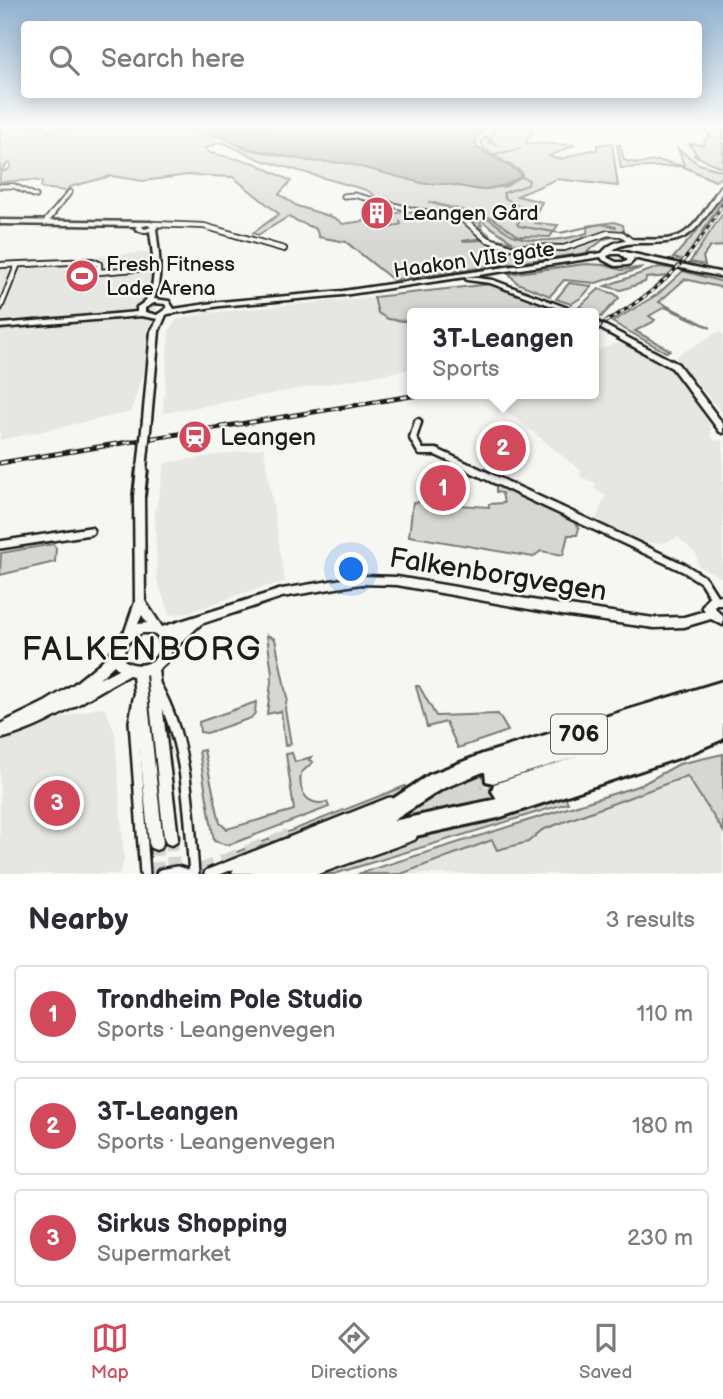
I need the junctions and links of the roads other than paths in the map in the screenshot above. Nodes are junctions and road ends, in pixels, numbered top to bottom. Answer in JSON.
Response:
{"nodes":[{"id":1,"x":0,"y":186,"type":"edge"},
{"id":2,"x":723,"y":187,"type":"edge"},
{"id":3,"x":70,"y":192,"type":"dead end"},
{"id":4,"x":36,"y":196,"type":"dead end"},
{"id":5,"x":368,"y":199,"type":"dead end"},
{"id":6,"x":0,"y":222,"type":"edge"},
{"id":7,"x":45,"y":223,"type":"junction"},
{"id":8,"x":141,"y":227,"type":"junction"},
{"id":9,"x":153,"y":227,"type":"junction"},
{"id":10,"x":155,"y":239,"type":"junction"},
{"id":11,"x":631,"y":241,"type":"junction"},
{"id":12,"x":619,"y":242,"type":"junction"},
{"id":13,"x":284,"y":249,"type":"dead end"},
{"id":14,"x":605,"y":254,"type":"junction"},
{"id":15,"x":627,"y":257,"type":"junction"},
{"id":16,"x":611,"y":263,"type":"junction"},
{"id":17,"x":0,"y":265,"type":"edge"},
{"id":18,"x":17,"y":266,"type":"junction"},
{"id":19,"x":158,"y":267,"type":"junction"},
{"id":20,"x":501,"y":274,"type":"junction"},
{"id":21,"x":723,"y":277,"type":"edge"},
{"id":22,"x":469,"y":279,"type":"junction"},
{"id":23,"x":157,"y":284,"type":"junction"},
{"id":24,"x":514,"y":290,"type":"junction"},
{"id":25,"x":342,"y":293,"type":"junction"},
{"id":26,"x":149,"y":302,"type":"junction"},
{"id":27,"x":0,"y":308,"type":"edge"},
{"id":28,"x":166,"y":308,"type":"junction"},
{"id":29,"x":563,"y":308,"type":"edge"},
{"id":30,"x":141,"y":311,"type":"junction"},
{"id":31,"x":150,"y":317,"type":"junction"},
{"id":32,"x":599,"y":325,"type":"edge"},
{"id":33,"x":0,"y":326,"type":"edge"},
{"id":34,"x":155,"y":331,"type":"junction"},
{"id":35,"x":418,"y":422,"type":"dead end"},
{"id":36,"x":723,"y":430,"type":"edge"},
{"id":37,"x":90,"y":531,"type":"dead end"},
{"id":38,"x":0,"y":545,"type":"edge"},
{"id":39,"x":719,"y":600,"type":"edge"},
{"id":40,"x":139,"y":602,"type":"junction"},
{"id":41,"x":712,"y":614,"type":"junction"},
{"id":42,"x":723,"y":620,"type":"edge"},
{"id":43,"x":197,"y":622,"type":"junction"},
{"id":44,"x":159,"y":631,"type":"junction"},
{"id":45,"x":130,"y":633,"type":"junction"},
{"id":46,"x":167,"y":648,"type":"junction"},
{"id":47,"x":117,"y":653,"type":"junction"},
{"id":48,"x":139,"y":670,"type":"junction"},
{"id":49,"x":148,"y":686,"type":"junction"},
{"id":50,"x":723,"y":690,"type":"edge"},
{"id":51,"x":723,"y":702,"type":"edge"},
{"id":52,"x":723,"y":717,"type":"edge"},
{"id":53,"x":723,"y":730,"type":"edge"},
{"id":54,"x":0,"y":731,"type":"edge"},
{"id":55,"x":436,"y":782,"type":"junction"},
{"id":56,"x":497,"y":783,"type":"joint"},
{"id":57,"x":459,"y":817,"type":"junction"},
{"id":58,"x":171,"y":838,"type":"tunnel mouth"},
{"id":59,"x":156,"y":843,"type":"tunnel mouth"},
{"id":60,"x":242,"y":873,"type":"edge"},
{"id":61,"x":145,"y":874,"type":"edge"},
{"id":62,"x":160,"y":874,"type":"edge"},
{"id":63,"x":187,"y":874,"type":"edge"},
{"id":64,"x":194,"y":874,"type":"edge"},
{"id":65,"x":209,"y":874,"type":"edge"},
{"id":66,"x":272,"y":874,"type":"edge"},
{"id":67,"x":305,"y":874,"type":"edge"}],
"edges":[{"from":1,"to":4,"type":"street"},
{"from":2,"to":11,"type":"main road"},
{"from":3,"to":7,"type":"street"},
{"from":5,"to":11,"type":"street"},
{"from":6,"to":7,"type":"main road"},
{"from":7,"to":8,"type":"main road"},
{"from":8,"to":9,"type":"main road"},
{"from":8,"to":10,"type":"main road"},
{"from":9,"to":10,"type":"main road"},
{"from":9,"to":13,"type":"street"},
{"from":10,"to":19,"type":"main road"},
{"from":11,"to":12,"type":"main road"},
{"from":12,"to":14,"type":"main road"},
{"from":12,"to":15,"type":"main road"},
{"from":14,"to":15,"type":"main road","name":"Haakon VIIs gate"},
{"from":14,"to":16,"type":"main road"},
{"from":14,"to":25,"type":"main road","name":"Haakon VIIs gate"},
{"from":15,"to":16,"type":"main road","name":"Haakon VIIs gate"},
{"from":15,"to":21,"type":"main road"},
{"from":16,"to":20,"type":"main road","name":"Haakon VIIs gate"},
{"from":17,"to":18,"type":"street"},
{"from":18,"to":19,"type":"street"},
{"from":18,"to":27,"type":"street"},
{"from":19,"to":23,"type":"main road"},
{"from":20,"to":22,"type":"main road","name":"Haakon VIIs gate"},
{"from":20,"to":24,"type":"main road"},
{"from":22,"to":24,"type":"main road"},
{"from":22,"to":25,"type":"main road","name":"Haakon VIIs gate"},
{"from":23,"to":26,"type":"main road"},
{"from":23,"to":28,"type":"main road"},
{"from":24,"to":29,"type":"main road"},
{"from":25,"to":28,"type":"main road","name":"Haakon VIIs gate"},
{"from":26,"to":28,"type":"main road"},
{"from":26,"to":30,"type":"main road"},
{"from":28,"to":31,"type":"main road"},
{"from":28,"to":34,"type":"main road"},
{"from":30,"to":31,"type":"main road"},
{"from":30,"to":33,"type":"main road"},
{"from":31,"to":34,"type":"main road"},
{"from":32,"to":36,"type":"main road"},
{"from":34,"to":40,"type":"main road","bridge":true},
{"from":35,"to":39,"type":"street"},
{"from":37,"to":38,"type":"street"},
{"from":39,"to":41,"type":"main road"},
{"from":40,"to":44,"type":"main road"},
{"from":40,"to":45,"type":"main road"},
{"from":41,"to":42,"type":"main road"},
{"from":41,"to":43,"type":"main road","name":"Falkenborgvegen"},
{"from":43,"to":44,"type":"main road","name":"Falkenborgvegen"},
{"from":43,"to":46,"type":"main road","name":"Falkenborgvegen"},
{"from":44,"to":45,"type":"main road"},
{"from":44,"to":46,"type":"main road"},
{"from":45,"to":47,"type":"main road"},
{"from":46,"to":48,"type":"main road"},
{"from":47,"to":48,"type":"main road"},
{"from":47,"to":54,"type":"main road"},
{"from":48,"to":49,"type":"main road"},
{"from":48,"to":54,"type":"main road"},
{"from":49,"to":58,"type":"main road"},
{"from":49,"to":59,"type":"main road"},
{"from":49,"to":61,"type":"street"},
{"from":49,"to":64,"type":"street"},
{"from":50,"to":55,"type":"highway","number":"706"},
{"from":51,"to":56,"type":"highway","number":"706"},
{"from":52,"to":56,"type":"highway","number":"706"},
{"from":53,"to":57,"type":"highway","number":"706"},
{"from":55,"to":60,"type":"highway","number":"706"},
{"from":55,"to":65,"type":"street","number":"706"},
{"from":57,"to":66,"type":"highway","number":"706"},
{"from":57,"to":67,"type":"street","number":"706"},
{"from":62,"to":63,"type":"street"}]}
